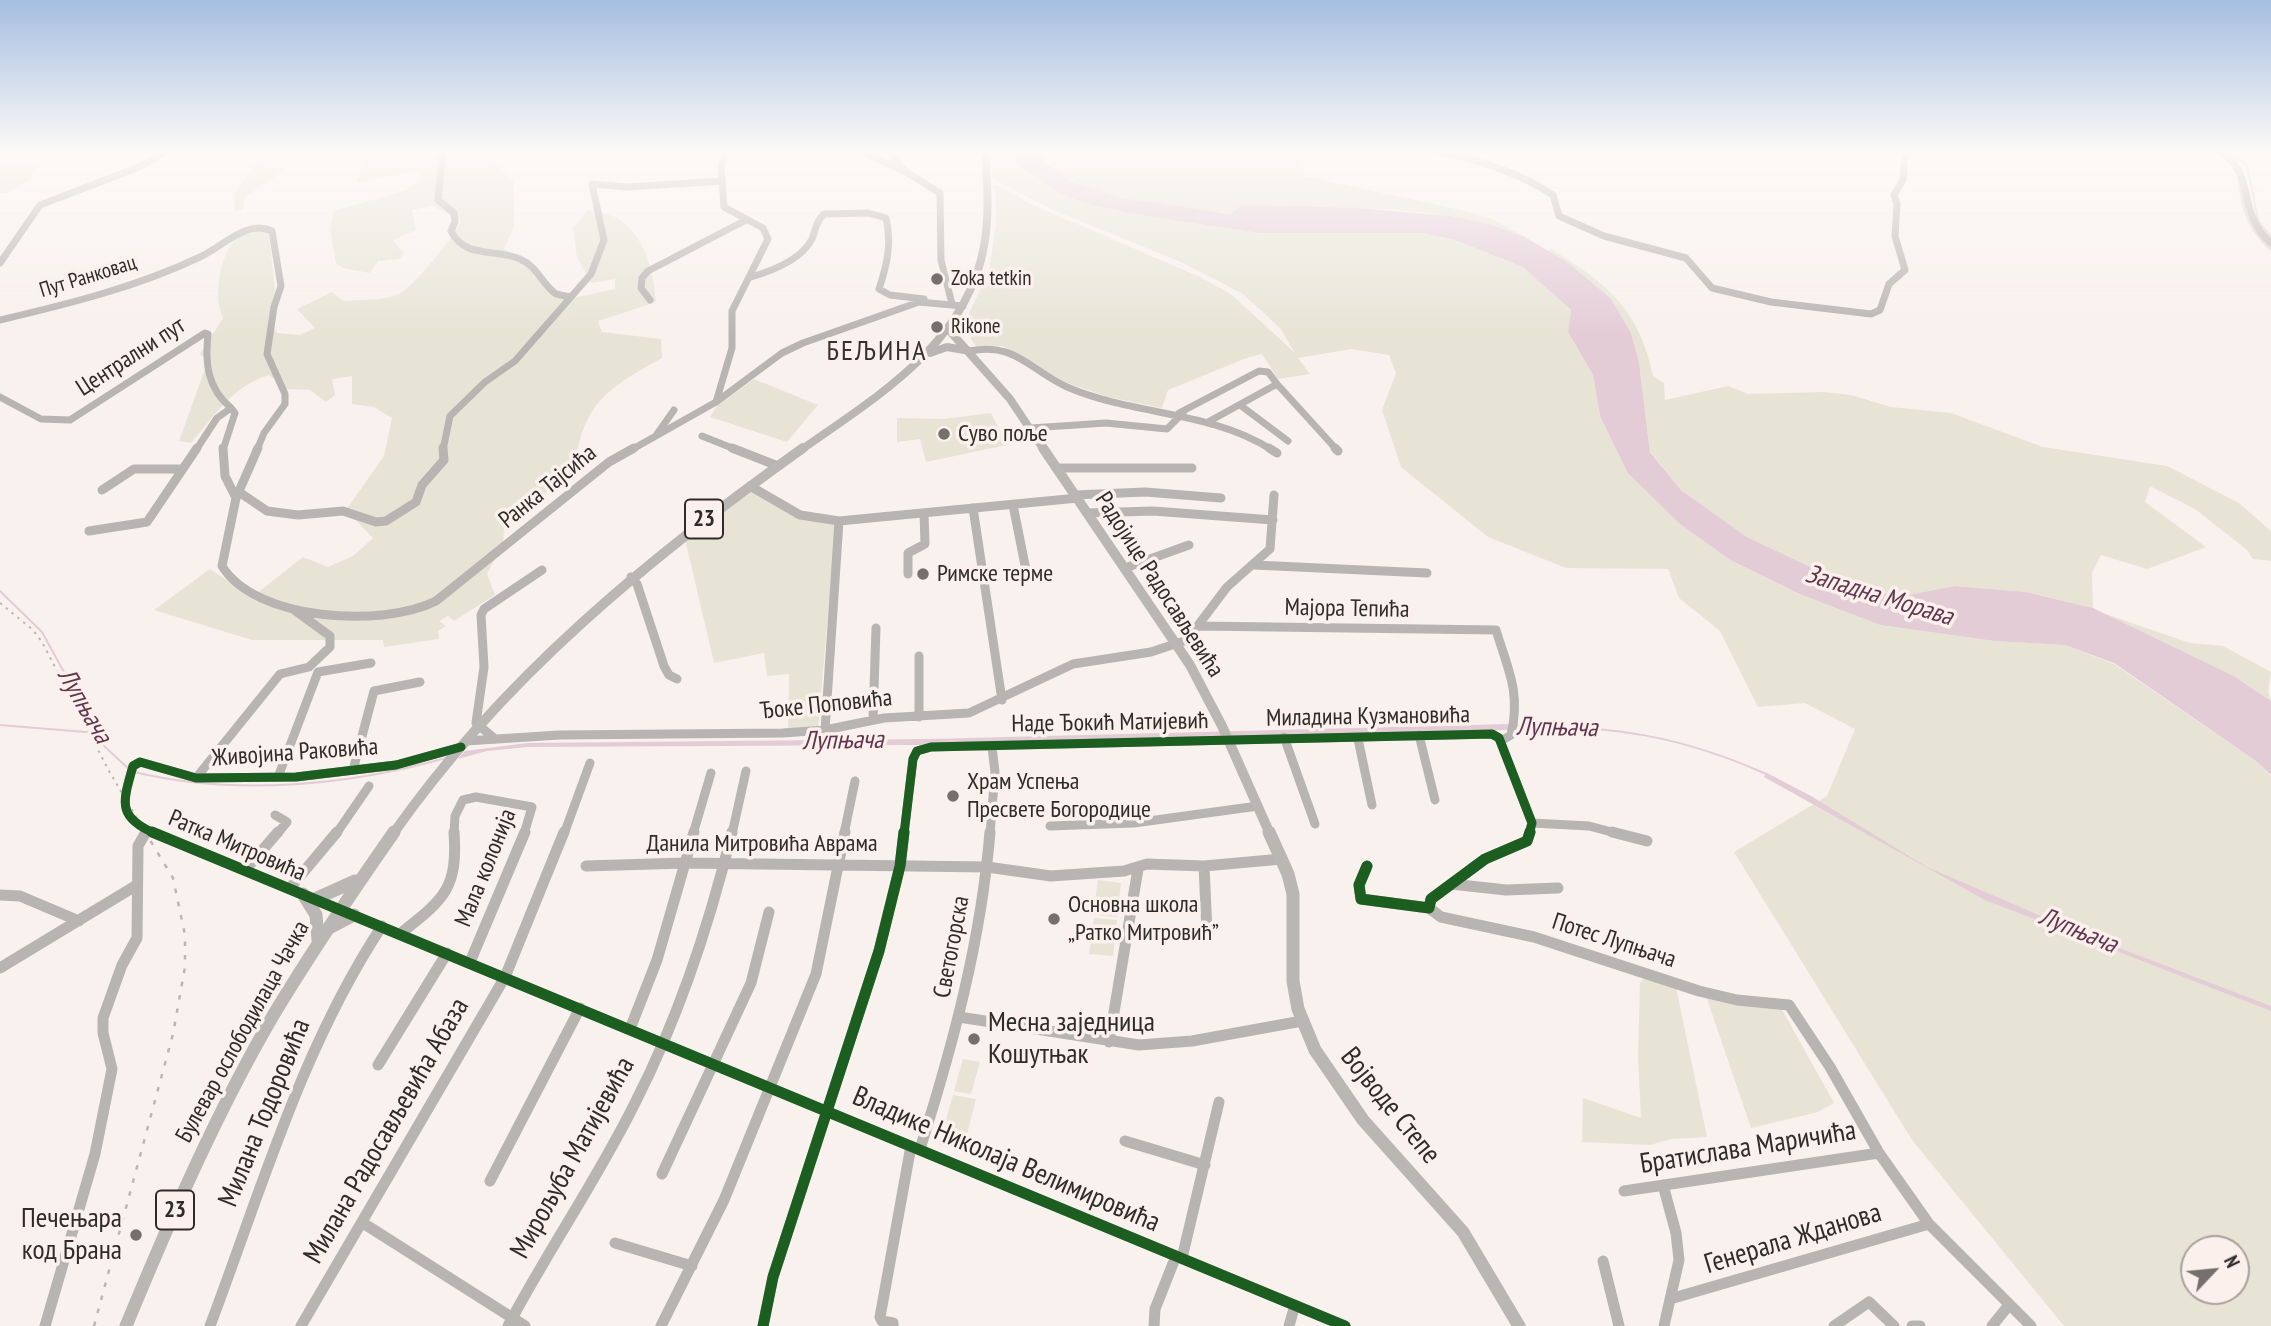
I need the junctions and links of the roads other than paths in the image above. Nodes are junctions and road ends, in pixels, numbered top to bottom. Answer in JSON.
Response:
{"nodes":[{"id":1,"x":34,"y":212,"type":"edge"},
{"id":2,"x":453,"y":212,"type":"edge"},
{"id":3,"x":598,"y":212,"type":"edge"},
{"id":4,"x":732,"y":212,"type":"edge"},
{"id":5,"x":941,"y":212,"type":"edge"},
{"id":6,"x":988,"y":212,"type":"edge"},
{"id":7,"x":1558,"y":212,"type":"edge"},
{"id":8,"x":1897,"y":212,"type":"edge"},
{"id":9,"x":2250,"y":212,"type":"edge"},
{"id":10,"x":746,"y":220,"type":"junction"},
{"id":11,"x":260,"y":226,"type":"joint"},
{"id":12,"x":2271,"y":243,"type":"edge"},
{"id":13,"x":0,"y":262,"type":"edge"},
{"id":14,"x":751,"y":277,"type":"junction"},
{"id":15,"x":570,"y":297,"type":"junction"},
{"id":16,"x":650,"y":299,"type":"dead end"},
{"id":17,"x":930,"y":300,"type":"junction"},
{"id":18,"x":951,"y":303,"type":"junction"},
{"id":19,"x":962,"y":308,"type":"junction"},
{"id":20,"x":0,"y":320,"type":"edge"},
{"id":21,"x":948,"y":329,"type":"junction"},
{"id":22,"x":968,"y":348,"type":"junction"},
{"id":23,"x":918,"y":359,"type":"junction"},
{"id":24,"x":1277,"y":384,"type":"junction"},
{"id":25,"x":0,"y":397,"type":"edge"},
{"id":26,"x":716,"y":402,"type":"junction"},
{"id":27,"x":1240,"y":405,"type":"junction"},
{"id":28,"x":231,"y":408,"type":"junction"},
{"id":29,"x":674,"y":410,"type":"dead end"},
{"id":30,"x":1181,"y":413,"type":"junction"},
{"id":31,"x":1208,"y":422,"type":"junction"},
{"id":32,"x":1031,"y":428,"type":"junction"},
{"id":33,"x":657,"y":435,"type":"junction"},
{"id":34,"x":702,"y":436,"type":"dead end"},
{"id":35,"x":1288,"y":440,"type":"dead end"},
{"id":36,"x":1338,"y":451,"type":"dead end"},
{"id":37,"x":1277,"y":453,"type":"dead end"},
{"id":38,"x":778,"y":467,"type":"junction"},
{"id":39,"x":1056,"y":468,"type":"junction"},
{"id":40,"x":1192,"y":468,"type":"dead end"},
{"id":41,"x":181,"y":469,"type":"junction"},
{"id":42,"x":750,"y":486,"type":"junction"},
{"id":43,"x":102,"y":490,"type":"dead end"},
{"id":44,"x":238,"y":495,"type":"junction"},
{"id":45,"x":1274,"y":495,"type":"dead end"},
{"id":46,"x":1076,"y":497,"type":"junction"},
{"id":47,"x":1221,"y":498,"type":"dead end"},
{"id":48,"x":1013,"y":505,"type":"junction"},
{"id":49,"x":973,"y":508,"type":"junction"},
{"id":50,"x":924,"y":513,"type":"junction"},
{"id":51,"x":1087,"y":513,"type":"junction"},
{"id":52,"x":1273,"y":520,"type":"junction"},
{"id":53,"x":839,"y":521,"type":"junction"},
{"id":54,"x":89,"y":531,"type":"dead end"},
{"id":55,"x":1189,"y":545,"type":"dead end"},
{"id":56,"x":1254,"y":565,"type":"junction"},
{"id":57,"x":1125,"y":568,"type":"junction"},
{"id":58,"x":542,"y":570,"type":"dead end"},
{"id":59,"x":1026,"y":570,"type":"dead end"},
{"id":60,"x":1426,"y":573,"type":"dead end"},
{"id":61,"x":908,"y":574,"type":"dead end"},
{"id":62,"x":631,"y":577,"type":"junction"},
{"id":63,"x":289,"y":606,"type":"junction"},
{"id":64,"x":1198,"y":626,"type":"junction"},
{"id":65,"x":876,"y":628,"type":"dead end"},
{"id":66,"x":1177,"y":644,"type":"junction"},
{"id":67,"x":919,"y":656,"type":"dead end"},
{"id":68,"x":372,"y":663,"type":"dead end"},
{"id":69,"x":677,"y":679,"type":"dead end"},
{"id":70,"x":420,"y":682,"type":"dead end"},
{"id":71,"x":1002,"y":700,"type":"junction"},
{"id":72,"x":919,"y":717,"type":"junction"},
{"id":73,"x":873,"y":720,"type":"junction"},
{"id":74,"x":478,"y":727,"type":"junction"},
{"id":75,"x":825,"y":730,"type":"junction"},
{"id":76,"x":1226,"y":735,"type":"junction"},
{"id":77,"x":1419,"y":735,"type":"junction"},
{"id":78,"x":1284,"y":737,"type":"junction"},
{"id":79,"x":495,"y":739,"type":"junction"},
{"id":80,"x":1358,"y":739,"type":"junction"},
{"id":81,"x":1501,"y":741,"type":"junction"},
{"id":82,"x":463,"y":744,"type":"junction"},
{"id":83,"x":992,"y":747,"type":"junction"},
{"id":84,"x":590,"y":763,"type":"dead end"},
{"id":85,"x":354,"y":770,"type":"junction"},
{"id":86,"x":746,"y":771,"type":"dead end"},
{"id":87,"x":711,"y":773,"type":"dead end"},
{"id":88,"x":196,"y":778,"type":"junction"},
{"id":89,"x":278,"y":778,"type":"junction"},
{"id":90,"x":855,"y":781,"type":"dead end"},
{"id":91,"x":369,"y":786,"type":"dead end"},
{"id":92,"x":1435,"y":800,"type":"dead end"},
{"id":93,"x":1372,"y":805,"type":"dead end"},
{"id":94,"x":1258,"y":806,"type":"junction"},
{"id":95,"x":125,"y":813,"type":"joint"},
{"id":96,"x":275,"y":815,"type":"dead end"},
{"id":97,"x":1532,"y":823,"type":"junction"},
{"id":98,"x":1315,"y":824,"type":"dead end"},
{"id":99,"x":1050,"y":826,"type":"dead end"},
{"id":100,"x":147,"y":830,"type":"junction"},
{"id":101,"x":1647,"y":841,"type":"dead end"},
{"id":102,"x":1282,"y":859,"type":"junction"},
{"id":103,"x":685,"y":863,"type":"junction"},
{"id":104,"x":724,"y":865,"type":"junction"},
{"id":105,"x":586,"y":866,"type":"dead end"},
{"id":106,"x":840,"y":866,"type":"junction"},
{"id":107,"x":900,"y":866,"type":"junction"},
{"id":108,"x":1204,"y":866,"type":"junction"},
{"id":109,"x":1367,"y":866,"type":"dead end"},
{"id":110,"x":988,"y":867,"type":"junction"},
{"id":111,"x":246,"y":869,"type":"junction"},
{"id":112,"x":1138,"y":869,"type":"junction"},
{"id":113,"x":356,"y":882,"type":"junction"},
{"id":114,"x":1451,"y":884,"type":"junction"},
{"id":115,"x":137,"y":885,"type":"junction"},
{"id":116,"x":290,"y":888,"type":"junction"},
{"id":117,"x":1558,"y":888,"type":"dead end"},
{"id":118,"x":0,"y":895,"type":"edge"},
{"id":119,"x":309,"y":897,"type":"junction"},
{"id":120,"x":1429,"y":908,"type":"junction"},
{"id":121,"x":339,"y":909,"type":"junction"},
{"id":122,"x":769,"y":912,"type":"dead end"},
{"id":123,"x":356,"y":915,"type":"junction"},
{"id":124,"x":79,"y":921,"type":"junction"},
{"id":125,"x":382,"y":926,"type":"junction"},
{"id":126,"x":1207,"y":932,"type":"dead end"},
{"id":127,"x":401,"y":933,"type":"junction"},
{"id":128,"x":321,"y":936,"type":"junction"},
{"id":129,"x":447,"y":953,"type":"junction"},
{"id":130,"x":470,"y":962,"type":"junction"},
{"id":131,"x":0,"y":968,"type":"edge"},
{"id":132,"x":505,"y":977,"type":"junction"},
{"id":133,"x":580,"y":1008,"type":"junction"},
{"id":134,"x":959,"y":1017,"type":"junction"},
{"id":135,"x":1302,"y":1021,"type":"junction"},
{"id":136,"x":630,"y":1029,"type":"junction"},
{"id":137,"x":1109,"y":1042,"type":"junction"},
{"id":138,"x":664,"y":1043,"type":"junction"},
{"id":139,"x":715,"y":1064,"type":"junction"},
{"id":140,"x":378,"y":1065,"type":"dead end"},
{"id":141,"x":772,"y":1088,"type":"junction"},
{"id":142,"x":1219,"y":1102,"type":"dead end"},
{"id":143,"x":827,"y":1110,"type":"junction"},
{"id":144,"x":1125,"y":1141,"type":"dead end"},
{"id":145,"x":915,"y":1147,"type":"junction"},
{"id":146,"x":1879,"y":1153,"type":"junction"},
{"id":147,"x":1205,"y":1165,"type":"junction"},
{"id":148,"x":662,"y":1174,"type":"dead end"},
{"id":149,"x":490,"y":1181,"type":"dead end"},
{"id":150,"x":1663,"y":1185,"type":"junction"},
{"id":151,"x":1624,"y":1191,"type":"dead end"},
{"id":152,"x":363,"y":1223,"type":"junction"},
{"id":153,"x":1929,"y":1224,"type":"junction"},
{"id":154,"x":615,"y":1243,"type":"dead end"},
{"id":155,"x":1179,"y":1257,"type":"junction"},
{"id":156,"x":1603,"y":1261,"type":"dead end"},
{"id":157,"x":692,"y":1266,"type":"junction"},
{"id":158,"x":1670,"y":1299,"type":"junction"},
{"id":159,"x":1295,"y":1305,"type":"junction"},
{"id":160,"x":2009,"y":1305,"type":"junction"},
{"id":161,"x":510,"y":1322,"type":"edge"},
{"id":162,"x":45,"y":1326,"type":"edge"},
{"id":163,"x":126,"y":1326,"type":"edge"},
{"id":164,"x":210,"y":1326,"type":"edge"},
{"id":165,"x":301,"y":1326,"type":"edge"},
{"id":166,"x":525,"y":1326,"type":"edge"},
{"id":167,"x":661,"y":1326,"type":"edge"},
{"id":168,"x":763,"y":1326,"type":"edge"},
{"id":169,"x":893,"y":1326,"type":"edge"},
{"id":170,"x":1154,"y":1326,"type":"edge"},
{"id":171,"x":1289,"y":1326,"type":"edge"},
{"id":172,"x":1345,"y":1326,"type":"edge"},
{"id":173,"x":1519,"y":1326,"type":"edge"},
{"id":174,"x":1619,"y":1326,"type":"edge"},
{"id":175,"x":1664,"y":1326,"type":"edge"},
{"id":176,"x":1834,"y":1326,"type":"edge"},
{"id":177,"x":1895,"y":1326,"type":"edge"},
{"id":178,"x":1912,"y":1326,"type":"edge"},
{"id":179,"x":1920,"y":1326,"type":"edge"},
{"id":180,"x":1992,"y":1326,"type":"edge"},
{"id":181,"x":2031,"y":1326,"type":"edge"}],
"edges":[{"from":1,"to":13,"type":"street"},
{"from":2,"to":15,"type":"street"},
{"from":3,"to":15,"type":"street"},
{"from":4,"to":10,"type":"street"},
{"from":5,"to":18,"type":"street"},
{"from":6,"to":19,"type":"main road","number":"23"},
{"from":7,"to":8,"type":"street"},
{"from":9,"to":12,"type":"street"},
{"from":10,"to":14,"type":"street"},
{"from":10,"to":16,"type":"street"},
{"from":11,"to":20,"type":"street","name":"Пут Ранковац"},
{"from":11,"to":44,"type":"street","name":"Ранка Тајсића"},
{"from":14,"to":17,"type":"street"},
{"from":14,"to":26,"type":"street"},
{"from":15,"to":44,"type":"street"},
{"from":17,"to":18,"type":"street","name":"Ранка Тајсића"},
{"from":17,"to":26,"type":"street","name":"Ранка Тајсића"},
{"from":18,"to":19,"type":"street","name":"Ранка Тајсића"},
{"from":19,"to":21,"type":"main road","name":"Булевар ослободилаца Чачка","number":"23"},
{"from":19,"to":22,"type":"main road"},
{"from":21,"to":22,"type":"main road","name":"Радојице Радосављевића"},
{"from":21,"to":23,"type":"main road","name":"Булевар ослободилаца Чачка","number":"23"},
{"from":22,"to":23,"type":"main road"},
{"from":22,"to":30,"type":"street"},
{"from":22,"to":32,"type":"main road","name":"Радојице Радосављевића"},
{"from":23,"to":38,"type":"main road","name":"Булевар ослободилаца Чачка","number":"23"},
{"from":24,"to":27,"type":"street"},
{"from":24,"to":30,"type":"street"},
{"from":24,"to":36,"type":"street"},
{"from":25,"to":28,"type":"street","name":"Централни пут"},
{"from":26,"to":33,"type":"street","name":"Ранка Тајсића"},
{"from":27,"to":31,"type":"street"},
{"from":27,"to":35,"type":"street"},
{"from":28,"to":41,"type":"street"},
{"from":28,"to":44,"type":"street"},
{"from":29,"to":33,"type":"street"},
{"from":30,"to":31,"type":"street"},
{"from":30,"to":32,"type":"street"},
{"from":31,"to":37,"type":"street"},
{"from":32,"to":39,"type":"main road","name":"Радојице Радосављевића"},
{"from":33,"to":63,"type":"street","name":"Ранка Тајсића"},
{"from":34,"to":38,"type":"street"},
{"from":38,"to":42,"type":"main road","name":"Булевар ослободилаца Чачка","number":"23"},
{"from":39,"to":40,"type":"street"},
{"from":39,"to":46,"type":"main road","name":"Радојице Радосављевића"},
{"from":41,"to":43,"type":"street"},
{"from":41,"to":54,"type":"street"},
{"from":42,"to":53,"type":"street"},
{"from":42,"to":62,"type":"main road","name":"Булевар ослободилаца Чачка","number":"23"},
{"from":44,"to":63,"type":"street","name":"Ранка Тајсића"},
{"from":45,"to":52,"type":"street"},
{"from":46,"to":47,"type":"street","name":"Радојице Радосављевића"},
{"from":46,"to":48,"type":"street"},
{"from":46,"to":51,"type":"main road","name":"Радојице Радосављевића"},
{"from":48,"to":49,"type":"street"},
{"from":48,"to":59,"type":"street"},
{"from":49,"to":50,"type":"street"},
{"from":49,"to":71,"type":"street"},
{"from":50,"to":53,"type":"street"},
{"from":50,"to":61,"type":"street"},
{"from":51,"to":52,"type":"street"},
{"from":51,"to":57,"type":"main road","name":"Радојице Радосављевића"},
{"from":52,"to":56,"type":"street"},
{"from":53,"to":75,"type":"street"},
{"from":55,"to":57,"type":"street"},
{"from":56,"to":60,"type":"street"},
{"from":56,"to":64,"type":"street"},
{"from":57,"to":66,"type":"main road","name":"Радојице Радосављевића"},
{"from":58,"to":74,"type":"street"},
{"from":62,"to":69,"type":"street"},
{"from":62,"to":74,"type":"main road","name":"Булевар ослободилаца Чачка","number":"23"},
{"from":63,"to":88,"type":"street"},
{"from":64,"to":66,"type":"street"},
{"from":64,"to":81,"type":"street","name":"Мајора Тепића"},
{"from":65,"to":73,"type":"street"},
{"from":66,"to":71,"type":"street","name":"Ђоке Поповића"},
{"from":66,"to":76,"type":"main road","name":"Радојице Радосављевића"},
{"from":67,"to":72,"type":"street"},
{"from":68,"to":89,"type":"street"},
{"from":70,"to":85,"type":"street"},
{"from":71,"to":72,"type":"street","name":"Ђоке Поповића"},
{"from":72,"to":73,"type":"street","name":"Ђоке Поповића"},
{"from":73,"to":75,"type":"street","name":"Ђоке Поповића"},
{"from":74,"to":79,"type":"street"},
{"from":74,"to":82,"type":"main road","name":"Булевар ослободилаца Чачка","number":"23"},
{"from":75,"to":79,"type":"street","name":"Ђоке Поповића"},
{"from":76,"to":78,"type":"street","name":"Миладина Кузмановића"},
{"from":76,"to":83,"type":"street","name":"Наде Ђокић Матијевић"},
{"from":76,"to":94,"type":"main road","name":"Војводе Степе"},
{"from":77,"to":80,"type":"street","name":"Миладина Кузмановића"},
{"from":77,"to":81,"type":"street","name":"Миладина Кузмановића"},
{"from":77,"to":92,"type":"street"},
{"from":78,"to":80,"type":"street","name":"Миладина Кузмановића"},
{"from":78,"to":98,"type":"street"},
{"from":79,"to":82,"type":"street","name":"Ђоке Поповића"},
{"from":80,"to":93,"type":"street"},
{"from":81,"to":97,"type":"street","name":"Миладина Кузмановића"},
{"from":82,"to":85,"type":"street","name":"Живојина Раковића"},
{"from":82,"to":113,"type":"main road","name":"Булевар ослободилаца Чачка","number":"23"},
{"from":83,"to":107,"type":"street","name":"Наде Ђокић Матијевић"},
{"from":83,"to":110,"type":"street","name":"Светогорска"},
{"from":84,"to":132,"type":"street","name":"Милана Радосављевића Абаза"},
{"from":85,"to":89,"type":"street","name":"Живојина Раковића"},
{"from":86,"to":104,"type":"street","name":"Мирољуба Матијевића"},
{"from":87,"to":103,"type":"street"},
{"from":88,"to":89,"type":"street","name":"Живојина Раковића"},
{"from":88,"to":95,"type":"street","name":"Живојина Раковића"},
{"from":90,"to":106,"type":"street"},
{"from":91,"to":116,"type":"street"},
{"from":94,"to":99,"type":"street"},
{"from":94,"to":102,"type":"main road","name":"Војводе Степе"},
{"from":95,"to":100,"type":"street","name":"Ратка Митровића"},
{"from":96,"to":111,"type":"street"},
{"from":97,"to":101,"type":"street"},
{"from":97,"to":114,"type":"street"},
{"from":100,"to":111,"type":"street","name":"Ратка Митровића"},
{"from":100,"to":115,"type":"street"},
{"from":102,"to":108,"type":"street","name":"Данила Митровића Аврама"},
{"from":102,"to":135,"type":"main road","name":"Војводе Степе"},
{"from":103,"to":104,"type":"street","name":"Данила Митровића Аврама"},
{"from":103,"to":105,"type":"street","name":"Данила Митровића Аврама"},
{"from":103,"to":136,"type":"street"},
{"from":104,"to":106,"type":"street","name":"Данила Митровића Аврама"},
{"from":104,"to":138,"type":"street","name":"Мирољуба Матијевића"},
{"from":106,"to":107,"type":"street","name":"Данила Митровића Аврама"},
{"from":106,"to":141,"type":"street"},
{"from":107,"to":110,"type":"street","name":"Данила Митровића Аврама"},
{"from":107,"to":143,"type":"street"},
{"from":108,"to":112,"type":"street","name":"Данила Митровића Аврама"},
{"from":108,"to":126,"type":"street"},
{"from":109,"to":120,"type":"street","name":"Потес Лупњача"},
{"from":110,"to":112,"type":"street","name":"Данила Митровића Аврама"},
{"from":110,"to":134,"type":"street","name":"Светогорска"},
{"from":111,"to":116,"type":"street","name":"Ратка Митровића"},
{"from":112,"to":137,"type":"street"},
{"from":113,"to":119,"type":"main road"},
{"from":113,"to":121,"type":"main road","name":"Булевар ослободилаца Чачка","number":"23"},
{"from":113,"to":123,"type":"main road"},
{"from":114,"to":117,"type":"street"},
{"from":114,"to":120,"type":"street"},
{"from":115,"to":124,"type":"street"},
{"from":115,"to":162,"type":"street"},
{"from":116,"to":119,"type":"street","name":"Ратка Митровића"},
{"from":118,"to":124,"type":"street"},
{"from":119,"to":121,"type":"street","name":"Ратка Митровића"},
{"from":119,"to":128,"type":"main road"},
{"from":120,"to":146,"type":"street","name":"Потес Лупњача"},
{"from":121,"to":123,"type":"street","name":"Владике Николаја Велимировића"},
{"from":121,"to":128,"type":"main road","name":"Булевар ослободилаца Чачка","number":"23"},
{"from":122,"to":139,"type":"street"},
{"from":123,"to":125,"type":"street","name":"Владике Николаја Велимировића"},
{"from":123,"to":128,"type":"main road"},
{"from":124,"to":131,"type":"street"},
{"from":125,"to":127,"type":"street","name":"Владике Николаја Велимировића"},
{"from":125,"to":164,"type":"street","name":"Милана Тодоровића"},
{"from":127,"to":129,"type":"street","name":"Владике Николаја Велимировића"},
{"from":127,"to":130,"type":"street","name":"Мала колонија"},
{"from":128,"to":163,"type":"main road","name":"Булевар ослободилаца Чачка","number":"23"},
{"from":129,"to":130,"type":"street","name":"Владике Николаја Велимировића"},
{"from":129,"to":140,"type":"street"},
{"from":130,"to":132,"type":"street","name":"Владике Николаја Велимировића"},
{"from":132,"to":133,"type":"street","name":"Владике Николаја Велимировића"},
{"from":132,"to":152,"type":"street","name":"Милана Радосављевића Абаза"},
{"from":133,"to":136,"type":"street","name":"Владике Николаја Велимировића"},
{"from":133,"to":149,"type":"street"},
{"from":134,"to":137,"type":"street"},
{"from":134,"to":145,"type":"street","name":"Светогорска"},
{"from":135,"to":137,"type":"street"},
{"from":135,"to":173,"type":"main road","name":"Војводе Степе"},
{"from":136,"to":138,"type":"street","name":"Владике Николаја Велимировића"},
{"from":138,"to":139,"type":"street","name":"Владике Николаја Велимировића"},
{"from":138,"to":161,"type":"street","name":"Мирољуба Матијевића"},
{"from":139,"to":141,"type":"street","name":"Владике Николаја Велимировића"},
{"from":139,"to":148,"type":"street"},
{"from":141,"to":143,"type":"street","name":"Владике Николаја Велимировића"},
{"from":141,"to":157,"type":"street"},
{"from":142,"to":147,"type":"street"},
{"from":143,"to":145,"type":"street","name":"Владике Николаја Велимировића"},
{"from":143,"to":168,"type":"street"},
{"from":144,"to":147,"type":"street"},
{"from":145,"to":155,"type":"street","name":"Владике Николаја Велимировића"},
{"from":145,"to":169,"type":"street","name":"Светогорска"},
{"from":146,"to":150,"type":"street","name":"Братислава Маричића"},
{"from":146,"to":153,"type":"street"},
{"from":147,"to":155,"type":"street"},
{"from":150,"to":151,"type":"street","name":"Братислава Маричића"},
{"from":150,"to":158,"type":"street"},
{"from":152,"to":161,"type":"street"},
{"from":152,"to":165,"type":"street","name":"Милана Радосављевића Абаза"},
{"from":153,"to":158,"type":"street","name":"Генерала Жданова"},
{"from":153,"to":160,"type":"street"},
{"from":154,"to":157,"type":"street"},
{"from":155,"to":159,"type":"street","name":"Владике Николаја Велимировића"},
{"from":155,"to":170,"type":"street"},
{"from":156,"to":174,"type":"street"},
{"from":157,"to":167,"type":"street"},
{"from":158,"to":175,"type":"street"},
{"from":159,"to":171,"type":"street"},
{"from":159,"to":172,"type":"street","name":"Владике Николаја Велимировића"},
{"from":160,"to":180,"type":"street"},
{"from":160,"to":181,"type":"street"},
{"from":161,"to":166,"type":"street"},
{"from":176,"to":177,"type":"street"},
{"from":178,"to":179,"type":"street"}]}
